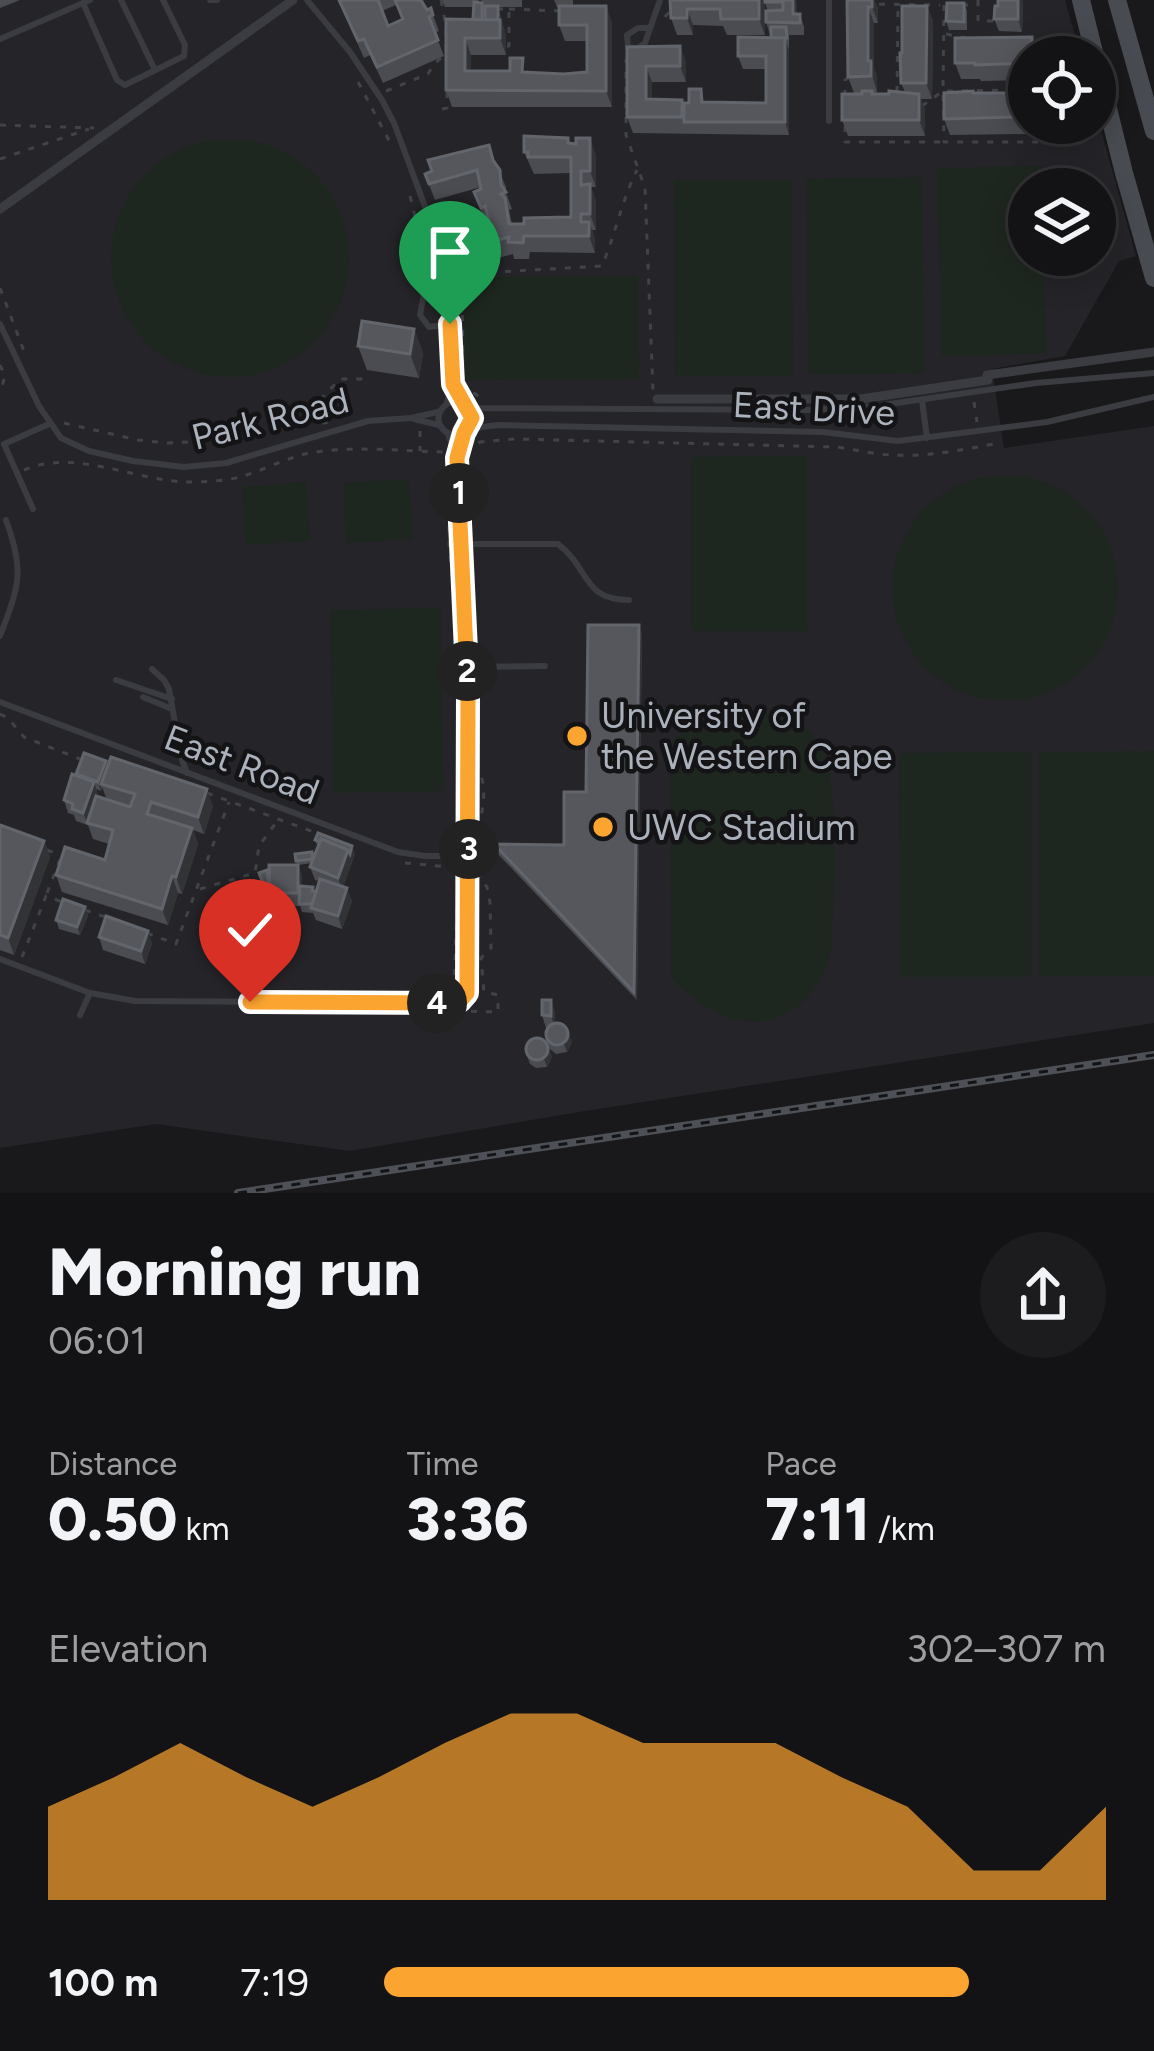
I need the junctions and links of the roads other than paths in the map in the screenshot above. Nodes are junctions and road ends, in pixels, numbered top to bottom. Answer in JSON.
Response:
{"nodes":[{"id":1,"x":121,"y":0,"type":"edge"},
{"id":2,"x":163,"y":0,"type":"edge"},
{"id":3,"x":292,"y":0,"type":"edge"},
{"id":4,"x":307,"y":0,"type":"edge"},
{"id":5,"x":660,"y":0,"type":"edge"},
{"id":6,"x":829,"y":0,"type":"edge"},
{"id":7,"x":1081,"y":0,"type":"edge"},
{"id":8,"x":1117,"y":0,"type":"edge"},
{"id":9,"x":86,"y":2,"type":"edge"},
{"id":10,"x":72,"y":4,"type":"edge"},
{"id":11,"x":649,"y":28,"type":"dead end"},
{"id":12,"x":0,"y":39,"type":"edge"},
{"id":13,"x":155,"y":70,"type":"junction"},
{"id":14,"x":830,"y":121,"type":"dead end"},
{"id":15,"x":1154,"y":131,"type":"edge"},
{"id":16,"x":0,"y":209,"type":"edge"},
{"id":17,"x":1154,"y":278,"type":"edge"},
{"id":18,"x":448,"y":287,"type":"junction"},
{"id":19,"x":0,"y":324,"type":"edge"},
{"id":20,"x":450,"y":324,"type":"junction"},
{"id":21,"x":1154,"y":352,"type":"edge"},
{"id":22,"x":1154,"y":373,"type":"edge"},
{"id":23,"x":453,"y":384,"type":"junction"},
{"id":24,"x":1154,"y":397,"type":"edge"},
{"id":25,"x":657,"y":399,"type":"road end"},
{"id":26,"x":922,"y":400,"type":"junction"},
{"id":27,"x":446,"y":404,"type":"junction"},
{"id":28,"x":466,"y":406,"type":"junction"},
{"id":29,"x":439,"y":412,"type":"junction"},
{"id":30,"x":415,"y":419,"type":"junction"},
{"id":31,"x":53,"y":422,"type":"junction"},
{"id":32,"x":439,"y":425,"type":"junction"},
{"id":33,"x":466,"y":431,"type":"junction"},
{"id":34,"x":448,"y":434,"type":"junction"},
{"id":35,"x":927,"y":438,"type":"junction"},
{"id":36,"x":2,"y":444,"type":"edge"},
{"id":37,"x":456,"y":454,"type":"junction"},
{"id":38,"x":33,"y":509,"type":"dead end"},
{"id":39,"x":6,"y":520,"type":"dead end"},
{"id":40,"x":461,"y":544,"type":"junction"},
{"id":41,"x":629,"y":600,"type":"dead end"},
{"id":42,"x":0,"y":636,"type":"edge"},
{"id":43,"x":545,"y":666,"type":"dead end"},
{"id":44,"x":467,"y":667,"type":"junction"},
{"id":45,"x":152,"y":669,"type":"dead end"},
{"id":46,"x":116,"y":680,"type":"dead end"},
{"id":47,"x":143,"y":697,"type":"dead end"},
{"id":48,"x":0,"y":702,"type":"edge"},
{"id":49,"x":172,"y":704,"type":"junction"},
{"id":50,"x":187,"y":772,"type":"junction"},
{"id":51,"x":469,"y":856,"type":"junction"},
{"id":52,"x":0,"y":959,"type":"edge"},
{"id":53,"x":90,"y":993,"type":"junction"},
{"id":54,"x":80,"y":1015,"type":"dead end"}],
"edges":[{"from":1,"to":13,"type":"lane"},
{"from":2,"to":13,"type":"lane"},
{"from":3,"to":16,"type":"street"},
{"from":4,"to":18,"type":"lane"},
{"from":5,"to":11,"type":"lane"},
{"from":6,"to":14,"type":"lane"},
{"from":7,"to":17,"type":"main road"},
{"from":8,"to":15,"type":"main road"},
{"from":9,"to":10,"type":"lane"},
{"from":9,"to":13,"type":"lane"},
{"from":10,"to":12,"type":"lane"},
{"from":18,"to":20,"type":"lane"},
{"from":18,"to":20,"type":"lane"},
{"from":19,"to":31,"type":"lane"},
{"from":20,"to":23,"type":"lane"},
{"from":21,"to":25,"type":"street"},
{"from":22,"to":26,"type":"lane","name":"East Drive"},
{"from":23,"to":27,"type":"lane"},
{"from":23,"to":28,"type":"lane"},
{"from":24,"to":35,"type":"lane","name":"East Drive"},
{"from":26,"to":28,"type":"lane","name":"East Drive"},
{"from":26,"to":35,"type":"lane"},
{"from":27,"to":28,"type":"lane"},
{"from":27,"to":29,"type":"lane"},
{"from":28,"to":33,"type":"lane"},
{"from":29,"to":30,"type":"lane","name":"Park Road"},
{"from":29,"to":32,"type":"lane"},
{"from":30,"to":31,"type":"lane","name":"Park Road"},
{"from":30,"to":32,"type":"lane","name":"Park Road"},
{"from":31,"to":36,"type":"lane"},
{"from":32,"to":34,"type":"lane"},
{"from":33,"to":34,"type":"lane"},
{"from":33,"to":35,"type":"lane","name":"East Drive"},
{"from":33,"to":37,"type":"lane"},
{"from":34,"to":37,"type":"lane"},
{"from":36,"to":38,"type":"lane"},
{"from":37,"to":40,"type":"lane"},
{"from":39,"to":42,"type":"lane"},
{"from":40,"to":41,"type":"lane"},
{"from":40,"to":44,"type":"lane"},
{"from":43,"to":44,"type":"lane"},
{"from":44,"to":51,"type":"lane"},
{"from":45,"to":49,"type":"lane"},
{"from":46,"to":49,"type":"lane"},
{"from":47,"to":49,"type":"lane"},
{"from":48,"to":50,"type":"lane","name":"East Road"},
{"from":49,"to":50,"type":"lane"},
{"from":50,"to":51,"type":"lane","name":"East Road"},
{"from":51,"to":53,"type":"lane"},
{"from":52,"to":53,"type":"lane"},
{"from":53,"to":54,"type":"lane"}]}
